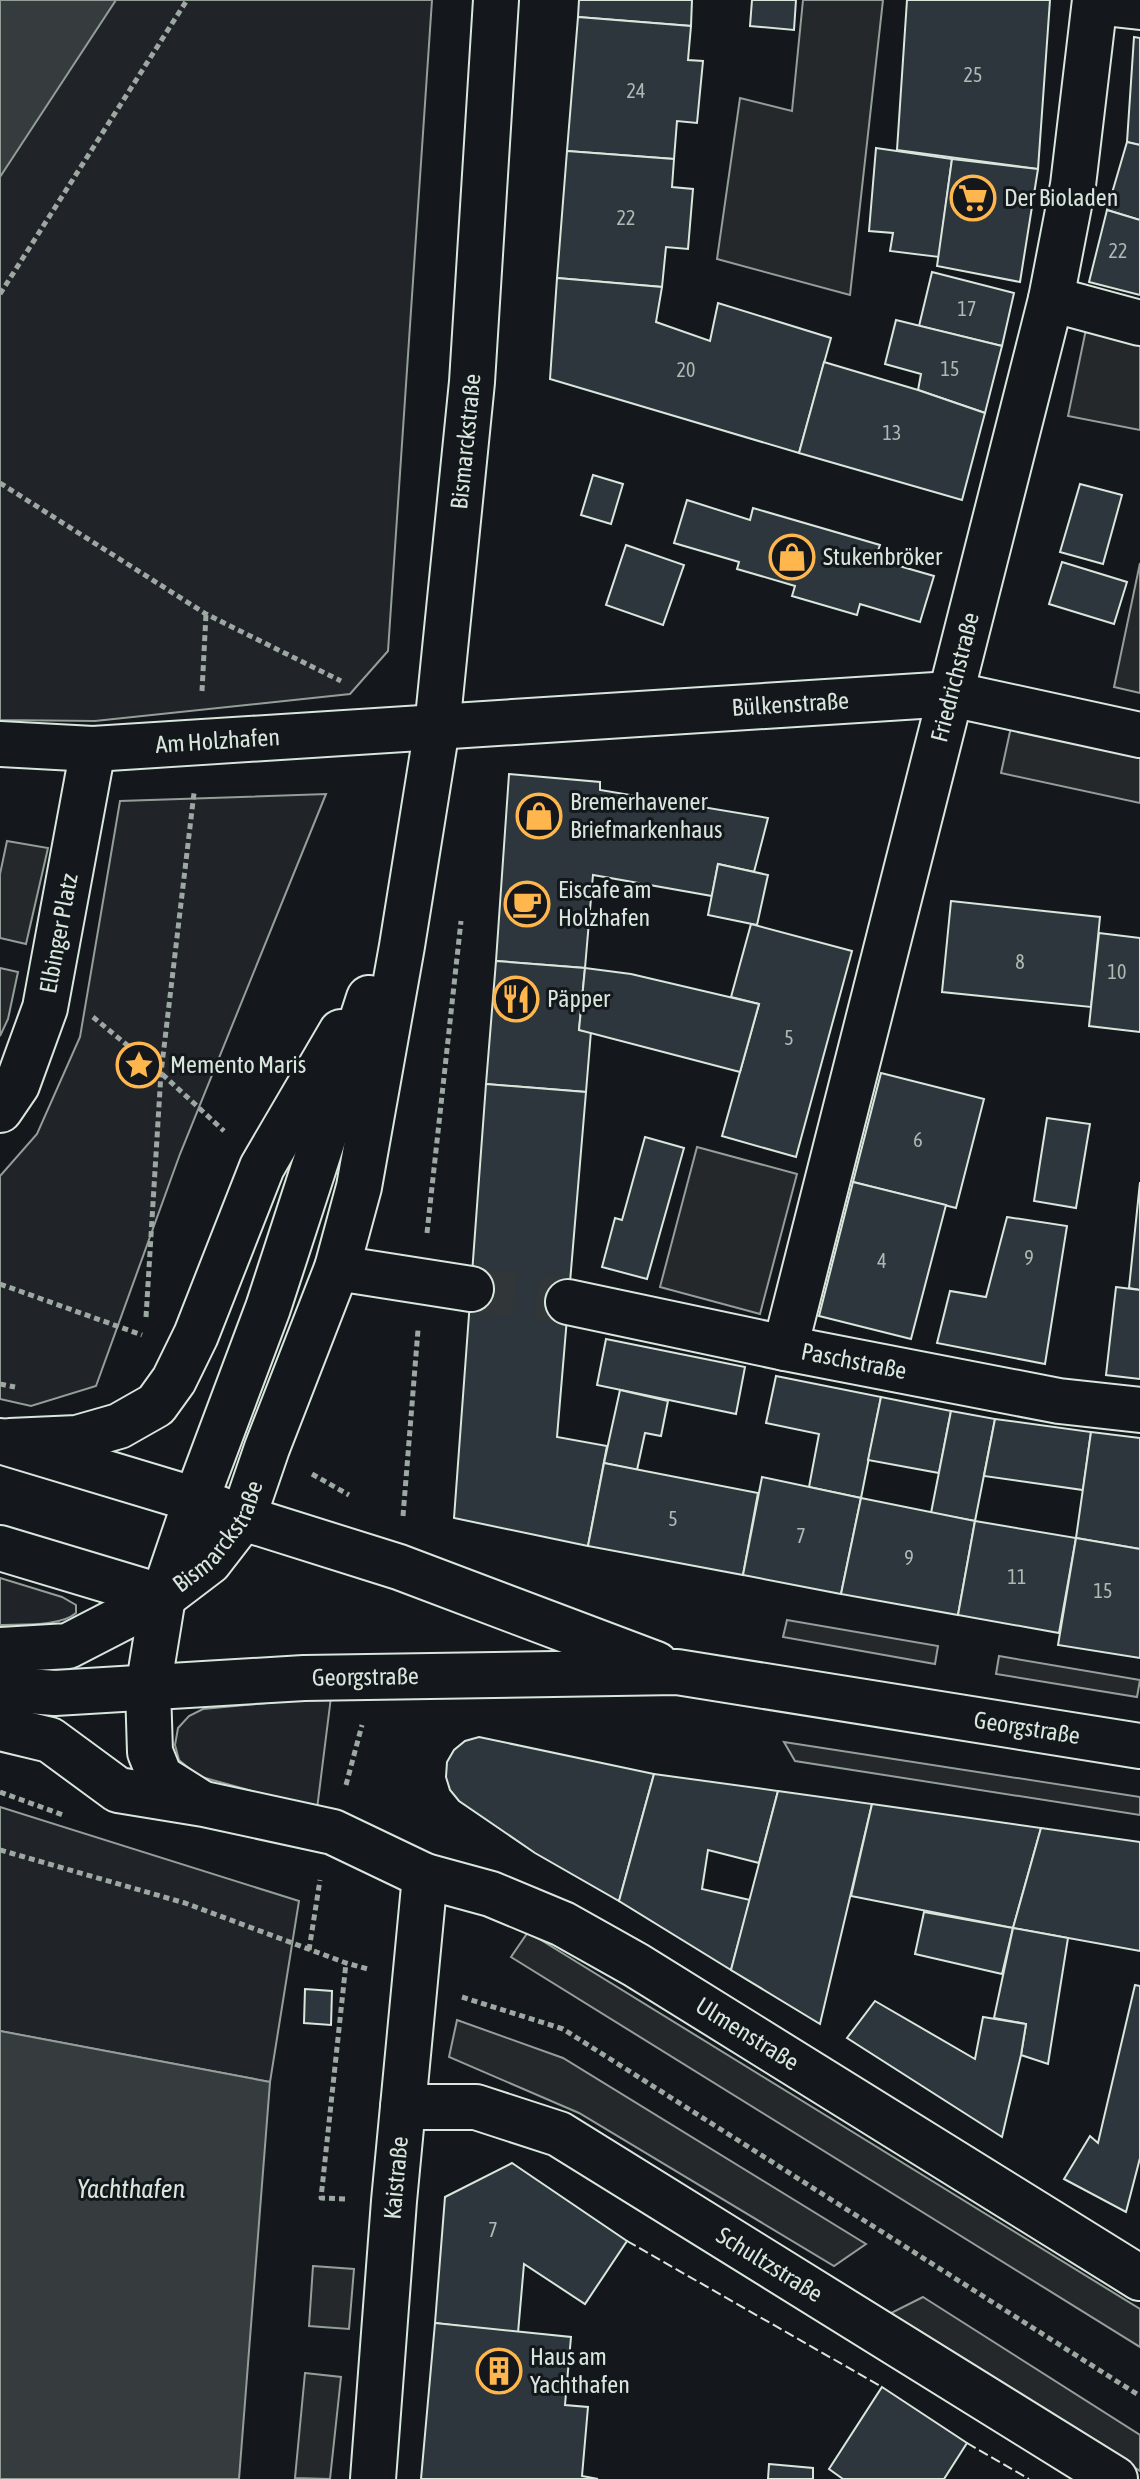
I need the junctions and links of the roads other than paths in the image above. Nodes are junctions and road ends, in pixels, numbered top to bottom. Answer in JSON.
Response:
{"nodes":[{"id":1,"x":496,"y":0,"type":"edge"},
{"id":2,"x":1095,"y":1,"type":"edge"},
{"id":3,"x":1140,"y":7,"type":"edge"},
{"id":4,"x":1051,"y":299,"type":"junction"},
{"id":5,"x":1140,"y":323,"type":"edge"},
{"id":6,"x":951,"y":694,"type":"junction"},
{"id":7,"x":437,"y":728,"type":"junction"},
{"id":8,"x":1140,"y":735,"type":"edge"},
{"id":9,"x":0,"y":744,"type":"edge"},
{"id":10,"x":93,"y":749,"type":"junction"},
{"id":11,"x":412,"y":880,"type":"junction"},
{"id":12,"x":376,"y":975,"type":"junction"},
{"id":13,"x":0,"y":1110,"type":"edge"},
{"id":14,"x":337,"y":1268,"type":"junction"},
{"id":15,"x":471,"y":1289,"type":"tunnel mouth"},
{"id":16,"x":568,"y":1302,"type":"tunnel mouth"},
{"id":17,"x":785,"y":1348,"type":"junction"},
{"id":18,"x":1140,"y":1410,"type":"edge"},
{"id":19,"x":2,"y":1442,"type":"edge"},
{"id":20,"x":196,"y":1500,"type":"junction"},
{"id":21,"x":243,"y":1518,"type":"junction"},
{"id":22,"x":0,"y":1548,"type":"edge"},
{"id":23,"x":163,"y":1597,"type":"junction"},
{"id":24,"x":0,"y":1650,"type":"edge"},
{"id":25,"x":677,"y":1672,"type":"junction"},
{"id":26,"x":0,"y":1689,"type":"edge"},
{"id":27,"x":148,"y":1689,"type":"junction"},
{"id":28,"x":0,"y":1728,"type":"edge"},
{"id":29,"x":1140,"y":1746,"type":"edge"},
{"id":30,"x":204,"y":1804,"type":"junction"},
{"id":31,"x":425,"y":1876,"type":"junction"},
{"id":32,"x":403,"y":2107,"type":"junction"},
{"id":33,"x":1140,"y":2278,"type":"edge"},
{"id":34,"x":373,"y":2479,"type":"edge"},
{"id":35,"x":1115,"y":2479,"type":"edge"}],
"edges":[{"from":1,"to":7,"type":"street","name":"Bismarckstraße"},
{"from":2,"to":3,"type":"street"},
{"from":2,"to":4,"type":"street","name":"Friedrichstraße"},
{"from":4,"to":5,"type":"street"},
{"from":4,"to":6,"type":"street","name":"Friedrichstraße"},
{"from":6,"to":7,"type":"street","name":"Bülkenstraße"},
{"from":6,"to":8,"type":"street","name":"Bülkenstraße"},
{"from":6,"to":17,"type":"street","name":"Friedrichstraße"},
{"from":7,"to":10,"type":"street","name":"Am Holzhafen"},
{"from":7,"to":11,"type":"street","name":"Bismarckstraße"},
{"from":9,"to":10,"type":"street","name":"Am Holzhafen"},
{"from":10,"to":13,"type":"street","name":"Elbinger Platz"},
{"from":11,"to":12,"type":"street","name":"Bismarckstraße"},
{"from":11,"to":14,"type":"street","name":"Bismarckstraße"},
{"from":12,"to":19,"type":"street","name":"Bismarckstraße"},
{"from":12,"to":20,"type":"street","name":"Bismarckstraße"},
{"from":14,"to":15,"type":"street"},
{"from":14,"to":21,"type":"street","name":"Bismarckstraße"},
{"from":16,"to":17,"type":"street","name":"Paschstraße"},
{"from":17,"to":18,"type":"street","name":"Paschstraße"},
{"from":19,"to":20,"type":"street"},
{"from":20,"to":21,"type":"street","name":"Georgstraße"},
{"from":20,"to":23,"type":"street","name":"Bismarckstraße"},
{"from":21,"to":23,"type":"street","name":"Bismarckstraße"},
{"from":21,"to":25,"type":"street","name":"Georgstraße"},
{"from":22,"to":23,"type":"street"},
{"from":23,"to":24,"type":"street"},
{"from":23,"to":27,"type":"street"},
{"from":25,"to":27,"type":"street","name":"Georgstraße"},
{"from":25,"to":29,"type":"street","name":"Georgstraße"},
{"from":26,"to":27,"type":"street"},
{"from":27,"to":30,"type":"street"},
{"from":28,"to":30,"type":"street"},
{"from":30,"to":31,"type":"street","name":"Ulmenstraße"},
{"from":31,"to":32,"type":"street","name":"Kaistraße"},
{"from":31,"to":33,"type":"street","name":"Ulmenstraße"},
{"from":32,"to":34,"type":"street","name":"Kaistraße"},
{"from":32,"to":35,"type":"street","name":"Schultzstraße"}]}
